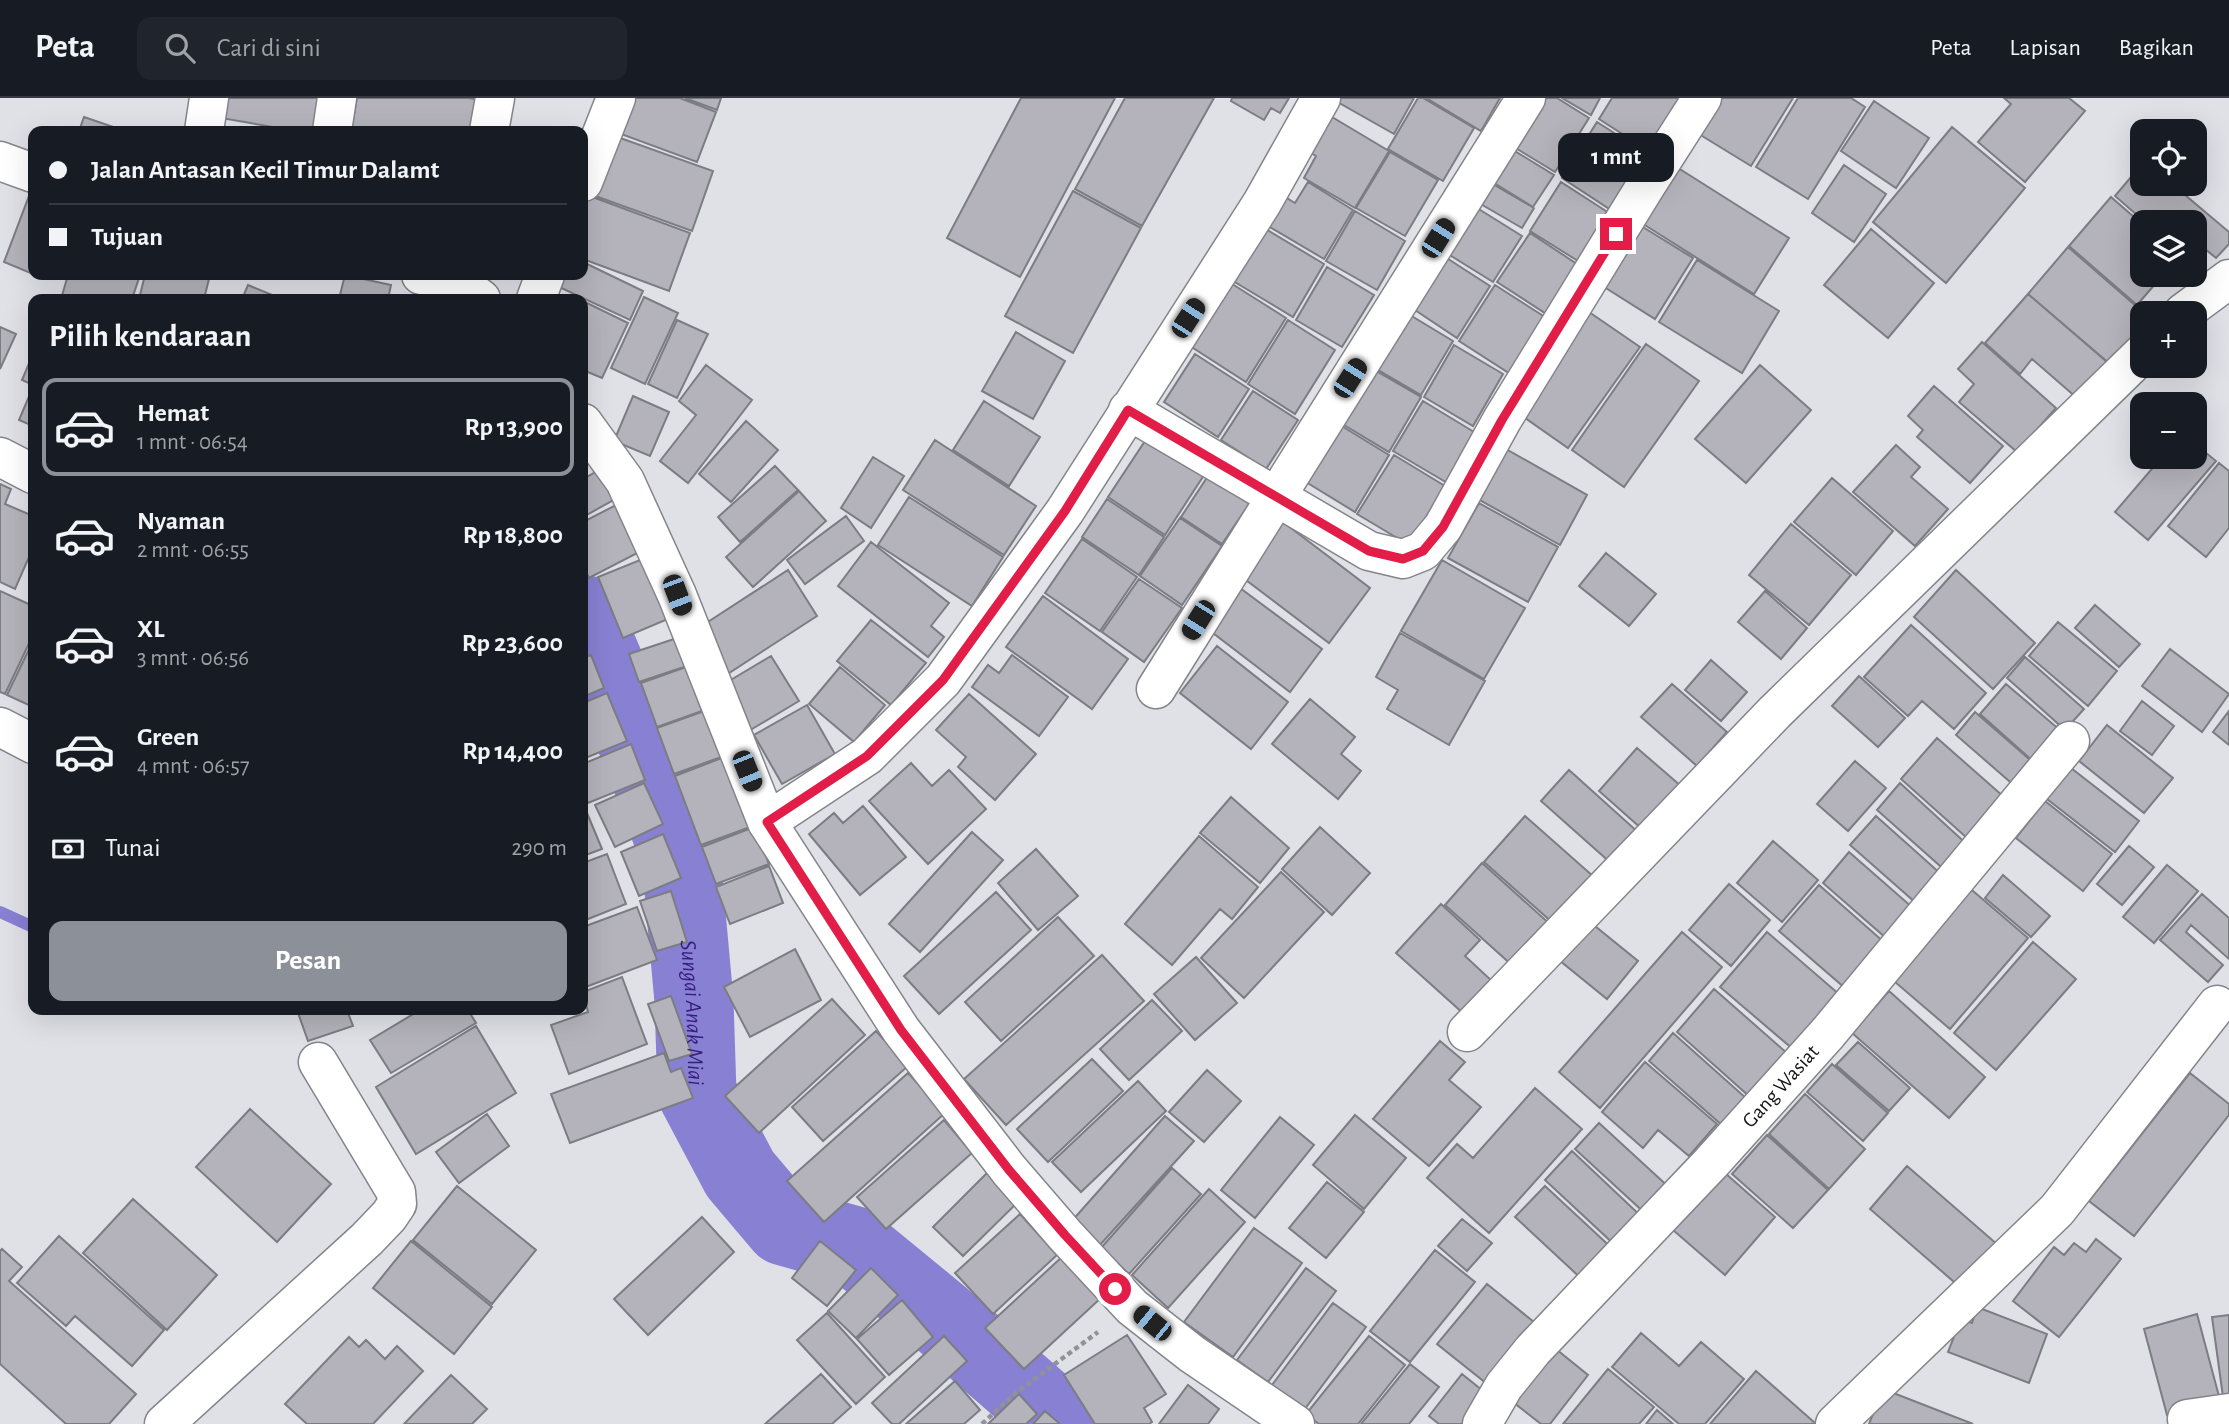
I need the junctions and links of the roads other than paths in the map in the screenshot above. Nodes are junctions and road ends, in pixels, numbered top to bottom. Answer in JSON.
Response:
{"nodes":[{"id":1,"x":209,"y":98,"type":"edge"},
{"id":2,"x":337,"y":98,"type":"edge"},
{"id":3,"x":495,"y":98,"type":"edge"},
{"id":4,"x":617,"y":98,"type":"edge"},
{"id":5,"x":1321,"y":98,"type":"edge"},
{"id":6,"x":1526,"y":98,"type":"edge"},
{"id":7,"x":1702,"y":98,"type":"edge"},
{"id":8,"x":205,"y":126,"type":"edge"},
{"id":9,"x":333,"y":126,"type":"edge"},
{"id":10,"x":490,"y":126,"type":"edge"},
{"id":11,"x":0,"y":162,"type":"edge"},
{"id":12,"x":588,"y":170,"type":"edge"},
{"id":13,"x":28,"y":171,"type":"edge"},
{"id":14,"x":2229,"y":279,"type":"edge"},
{"id":15,"x":442,"y":280,"type":"edge"},
{"id":16,"x":468,"y":286,"type":"edge"},
{"id":17,"x":2199,"y":301,"type":"edge"},
{"id":18,"x":2130,"y":366,"type":"edge"},
{"id":19,"x":1128,"y":410,"type":"junction"},
{"id":20,"x":588,"y":430,"type":"edge"},
{"id":21,"x":0,"y":457,"type":"edge"},
{"id":22,"x":28,"y":471,"type":"edge"},
{"id":23,"x":1277,"y":498,"type":"junction"},
{"id":24,"x":1156,"y":689,"type":"dead end"},
{"id":25,"x":0,"y":727,"type":"edge"},
{"id":26,"x":28,"y":741,"type":"edge"},
{"id":27,"x":2070,"y":741,"type":"dead end"},
{"id":28,"x":767,"y":822,"type":"junction"},
{"id":29,"x":2217,"y":1005,"type":"dead end"},
{"id":30,"x":1467,"y":1032,"type":"dead end"},
{"id":31,"x":318,"y":1062,"type":"dead end"},
{"id":32,"x":2229,"y":1413,"type":"edge"},
{"id":33,"x":2187,"y":1419,"type":"dead end"},
{"id":34,"x":164,"y":1424,"type":"edge"},
{"id":35,"x":1295,"y":1424,"type":"edge"},
{"id":36,"x":1482,"y":1424,"type":"edge"},
{"id":37,"x":1835,"y":1424,"type":"edge"}],
"edges":[{"from":1,"to":8,"type":"street"},
{"from":2,"to":9,"type":"street"},
{"from":3,"to":10,"type":"street"},
{"from":4,"to":12,"type":"street"},
{"from":5,"to":19,"type":"street"},
{"from":6,"to":23,"type":"street"},
{"from":7,"to":23,"type":"street"},
{"from":11,"to":13,"type":"street"},
{"from":14,"to":17,"type":"street"},
{"from":15,"to":16,"type":"street"},
{"from":18,"to":30,"type":"street"},
{"from":19,"to":23,"type":"street"},
{"from":19,"to":28,"type":"street"},
{"from":20,"to":28,"type":"street"},
{"from":21,"to":22,"type":"street"},
{"from":23,"to":24,"type":"street"},
{"from":25,"to":26,"type":"street"},
{"from":27,"to":36,"type":"street","name":"Gang Wasiat"},
{"from":28,"to":35,"type":"street"},
{"from":29,"to":37,"type":"street"},
{"from":31,"to":34,"type":"street"},
{"from":32,"to":33,"type":"street"}]}
